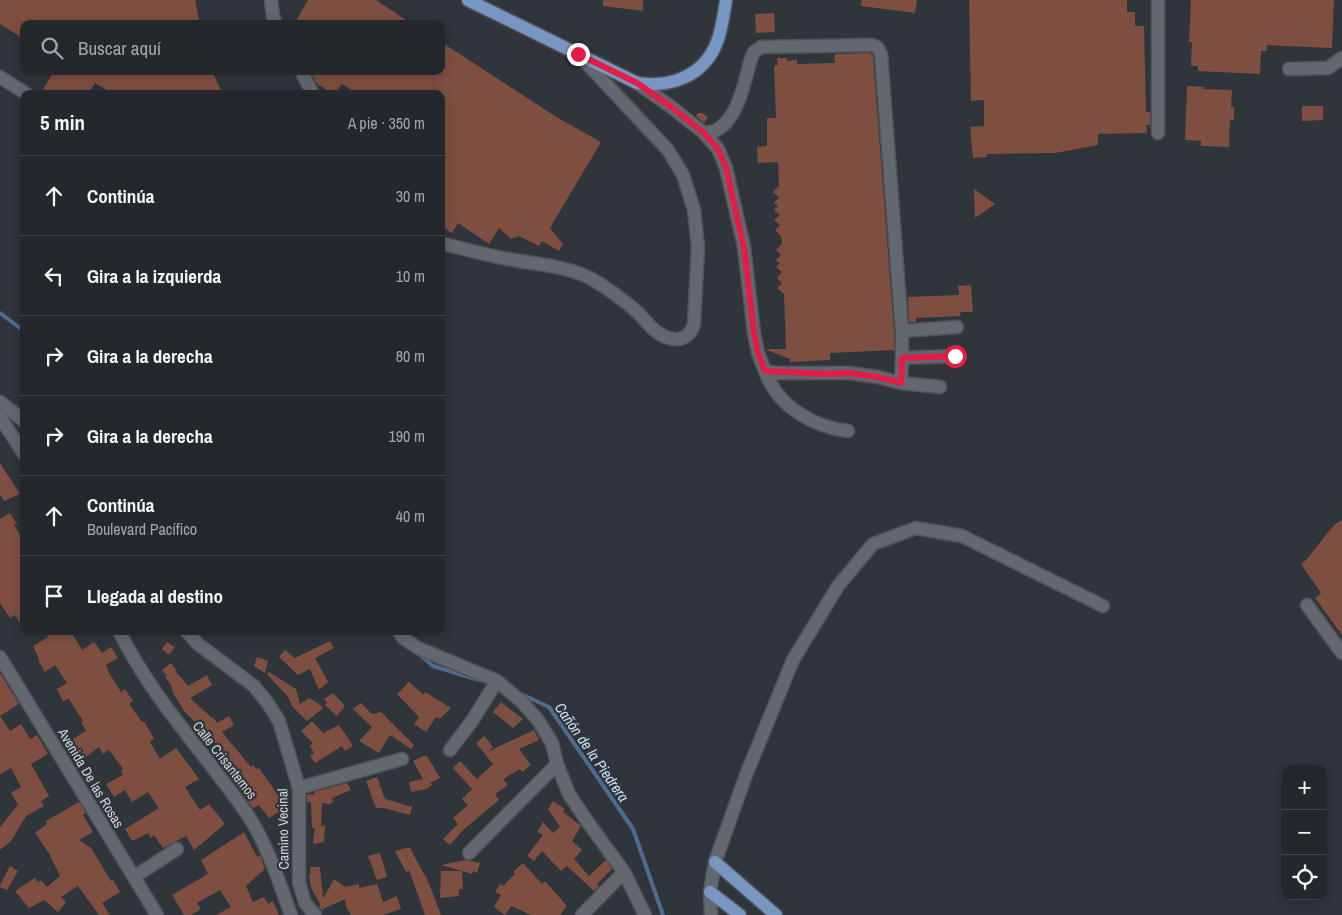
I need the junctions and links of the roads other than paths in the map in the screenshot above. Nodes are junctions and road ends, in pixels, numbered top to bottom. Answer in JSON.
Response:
{"nodes":[{"id":1,"x":272,"y":0,"type":"edge"},
{"id":2,"x":468,"y":0,"type":"edge"},
{"id":3,"x":726,"y":0,"type":"edge"},
{"id":4,"x":1158,"y":0,"type":"edge"},
{"id":5,"x":274,"y":20,"type":"edge"},
{"id":6,"x":578,"y":54,"type":"junction"},
{"id":7,"x":1342,"y":58,"type":"edge"},
{"id":8,"x":1289,"y":69,"type":"dead end"},
{"id":9,"x":303,"y":75,"type":"edge"},
{"id":10,"x":0,"y":77,"type":"edge"},
{"id":11,"x":637,"y":83,"type":"junction"},
{"id":12,"x":21,"y":90,"type":"edge"},
{"id":13,"x":311,"y":90,"type":"edge"},
{"id":14,"x":704,"y":133,"type":"junction"},
{"id":15,"x":1158,"y":133,"type":"dead end"},
{"id":16,"x":445,"y":243,"type":"edge"},
{"id":17,"x":957,"y":327,"type":"dead end"},
{"id":18,"x":902,"y":331,"type":"junction"},
{"id":19,"x":955,"y":356,"type":"dead end"},
{"id":20,"x":902,"y":358,"type":"junction"},
{"id":21,"x":765,"y":371,"type":"junction"},
{"id":22,"x":901,"y":383,"type":"junction"},
{"id":23,"x":940,"y":387,"type":"dead end"},
{"id":24,"x":0,"y":402,"type":"edge"},
{"id":25,"x":0,"y":417,"type":"edge"},
{"id":26,"x":20,"y":418,"type":"edge"},
{"id":27,"x":848,"y":431,"type":"dead end"},
{"id":28,"x":20,"y":448,"type":"edge"},
{"id":29,"x":1307,"y":605,"type":"dead end"},
{"id":30,"x":1103,"y":606,"type":"dead end"},
{"id":31,"x":121,"y":635,"type":"edge"},
{"id":32,"x":190,"y":635,"type":"edge"},
{"id":33,"x":401,"y":635,"type":"edge"},
{"id":34,"x":1342,"y":653,"type":"edge"},
{"id":35,"x":0,"y":657,"type":"edge"},
{"id":36,"x":497,"y":681,"type":"junction"},
{"id":37,"x":450,"y":750,"type":"dead end"},
{"id":38,"x":402,"y":760,"type":"dead end"},
{"id":39,"x":557,"y":764,"type":"junction"},
{"id":40,"x":299,"y":788,"type":"junction"},
{"id":41,"x":177,"y":849,"type":"dead end"},
{"id":42,"x":468,"y":853,"type":"dead end"},
{"id":43,"x":714,"y":862,"type":"junction"},
{"id":44,"x":624,"y":872,"type":"junction"},
{"id":45,"x":134,"y":878,"type":"junction"},
{"id":46,"x":710,"y":892,"type":"junction"},
{"id":47,"x":157,"y":915,"type":"edge"},
{"id":48,"x":292,"y":915,"type":"edge"},
{"id":49,"x":315,"y":915,"type":"edge"},
{"id":50,"x":582,"y":915,"type":"edge"},
{"id":51,"x":645,"y":915,"type":"edge"},
{"id":52,"x":711,"y":915,"type":"edge"},
{"id":53,"x":740,"y":915,"type":"edge"},
{"id":54,"x":776,"y":915,"type":"edge"}],
"edges":[{"from":1,"to":5,"type":"street"},
{"from":2,"to":6,"type":"main road"},
{"from":3,"to":11,"type":"main road"},
{"from":4,"to":15,"type":"street"},
{"from":6,"to":11,"type":"main road"},
{"from":6,"to":16,"type":"street"},
{"from":7,"to":8,"type":"street"},
{"from":9,"to":13,"type":"street"},
{"from":10,"to":12,"type":"street"},
{"from":11,"to":14,"type":"street"},
{"from":14,"to":18,"type":"street"},
{"from":14,"to":21,"type":"street"},
{"from":17,"to":18,"type":"street"},
{"from":18,"to":20,"type":"street"},
{"from":19,"to":20,"type":"street"},
{"from":20,"to":22,"type":"street"},
{"from":21,"to":22,"type":"street"},
{"from":21,"to":27,"type":"street"},
{"from":22,"to":23,"type":"street"},
{"from":24,"to":26,"type":"street"},
{"from":25,"to":28,"type":"street"},
{"from":29,"to":34,"type":"street"},
{"from":30,"to":43,"type":"street"},
{"from":31,"to":48,"type":"street","name":"Calle Crisantemos"},
{"from":32,"to":40,"type":"street","name":"Camino Vecinal"},
{"from":33,"to":36,"type":"street"},
{"from":35,"to":45,"type":"street","name":"Avenida De las Rosas"},
{"from":36,"to":37,"type":"street"},
{"from":36,"to":39,"type":"street"},
{"from":38,"to":40,"type":"street"},
{"from":39,"to":42,"type":"street"},
{"from":39,"to":44,"type":"street"},
{"from":40,"to":49,"type":"street","name":"Camino Vecinal"},
{"from":41,"to":45,"type":"street"},
{"from":43,"to":46,"type":"street"},
{"from":43,"to":54,"type":"main road"},
{"from":44,"to":50,"type":"street"},
{"from":44,"to":51,"type":"street"},
{"from":45,"to":47,"type":"street","name":"Avenida De las Rosas"},
{"from":46,"to":52,"type":"street"},
{"from":46,"to":53,"type":"main road"}]}
